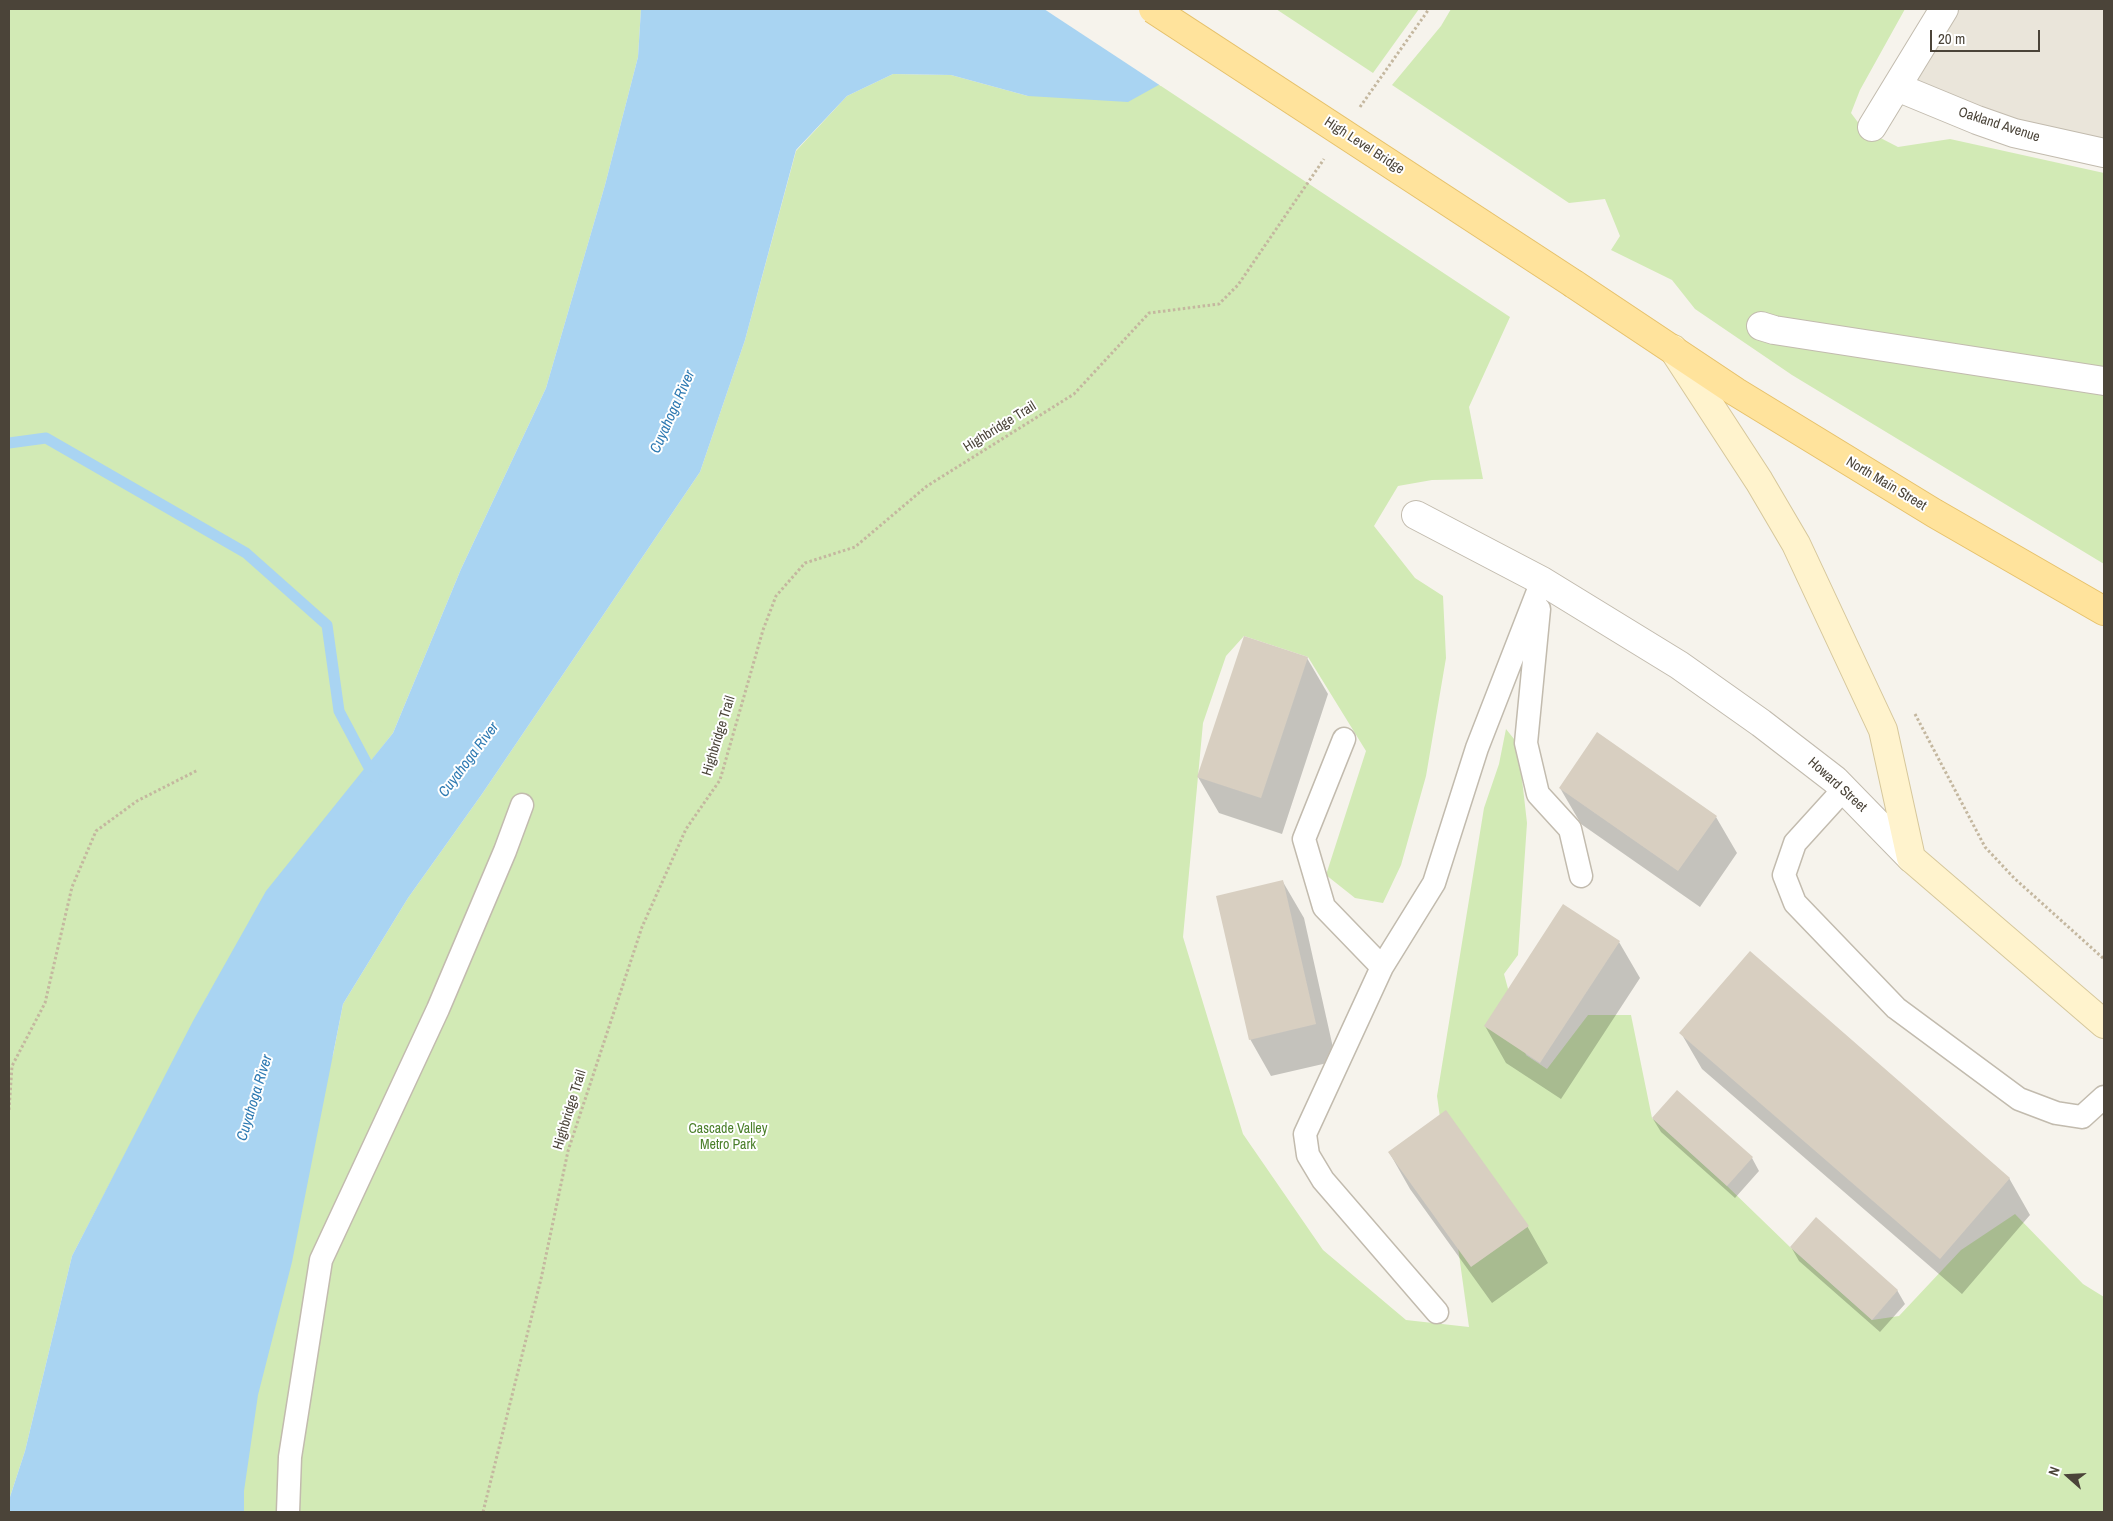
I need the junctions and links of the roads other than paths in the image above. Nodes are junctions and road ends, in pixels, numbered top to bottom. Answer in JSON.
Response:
{"nodes":[{"id":1,"x":1153,"y":9,"type":"edge"},
{"id":2,"x":1944,"y":9,"type":"edge"},
{"id":3,"x":1897,"y":87,"type":"junction"},
{"id":4,"x":1872,"y":127,"type":"dead end"},
{"id":5,"x":2104,"y":153,"type":"edge"},
{"id":6,"x":1761,"y":326,"type":"dead end"},
{"id":7,"x":1673,"y":349,"type":"junction"},
{"id":8,"x":2104,"y":381,"type":"edge"},
{"id":9,"x":1416,"y":515,"type":"dead end"},
{"id":10,"x":1542,"y":581,"type":"junction"},
{"id":11,"x":2104,"y":611,"type":"edge"},
{"id":12,"x":1344,"y":738,"type":"dead end"},
{"id":13,"x":1844,"y":788,"type":"junction"},
{"id":14,"x":522,"y":805,"type":"dead end"},
{"id":15,"x":1912,"y":858,"type":"junction"},
{"id":16,"x":1581,"y":876,"type":"dead end"},
{"id":17,"x":1382,"y":967,"type":"junction"},
{"id":18,"x":2104,"y":1024,"type":"edge"},
{"id":19,"x":2104,"y":1098,"type":"edge"},
{"id":20,"x":1437,"y":1312,"type":"dead end"},
{"id":21,"x":288,"y":1512,"type":"edge"}],
"edges":[{"from":1,"to":7,"type":"main road","name":"High Level Bridge","bridge":true},
{"from":2,"to":3,"type":"street"},
{"from":3,"to":4,"type":"street"},
{"from":3,"to":5,"type":"street","name":"Oakland Avenue"},
{"from":6,"to":8,"type":"street"},
{"from":7,"to":11,"type":"main road","name":"North Main Street"},
{"from":7,"to":15,"type":"main road"},
{"from":9,"to":10,"type":"street","name":"Howard Street"},
{"from":10,"to":13,"type":"street","name":"Howard Street"},
{"from":10,"to":16,"type":"lane"},
{"from":10,"to":17,"type":"lane"},
{"from":12,"to":17,"type":"lane"},
{"from":13,"to":15,"type":"street","name":"Howard Street"},
{"from":13,"to":19,"type":"lane"},
{"from":14,"to":21,"type":"lane"},
{"from":15,"to":18,"type":"main road","name":"Howard Street"},
{"from":17,"to":20,"type":"lane"}]}
